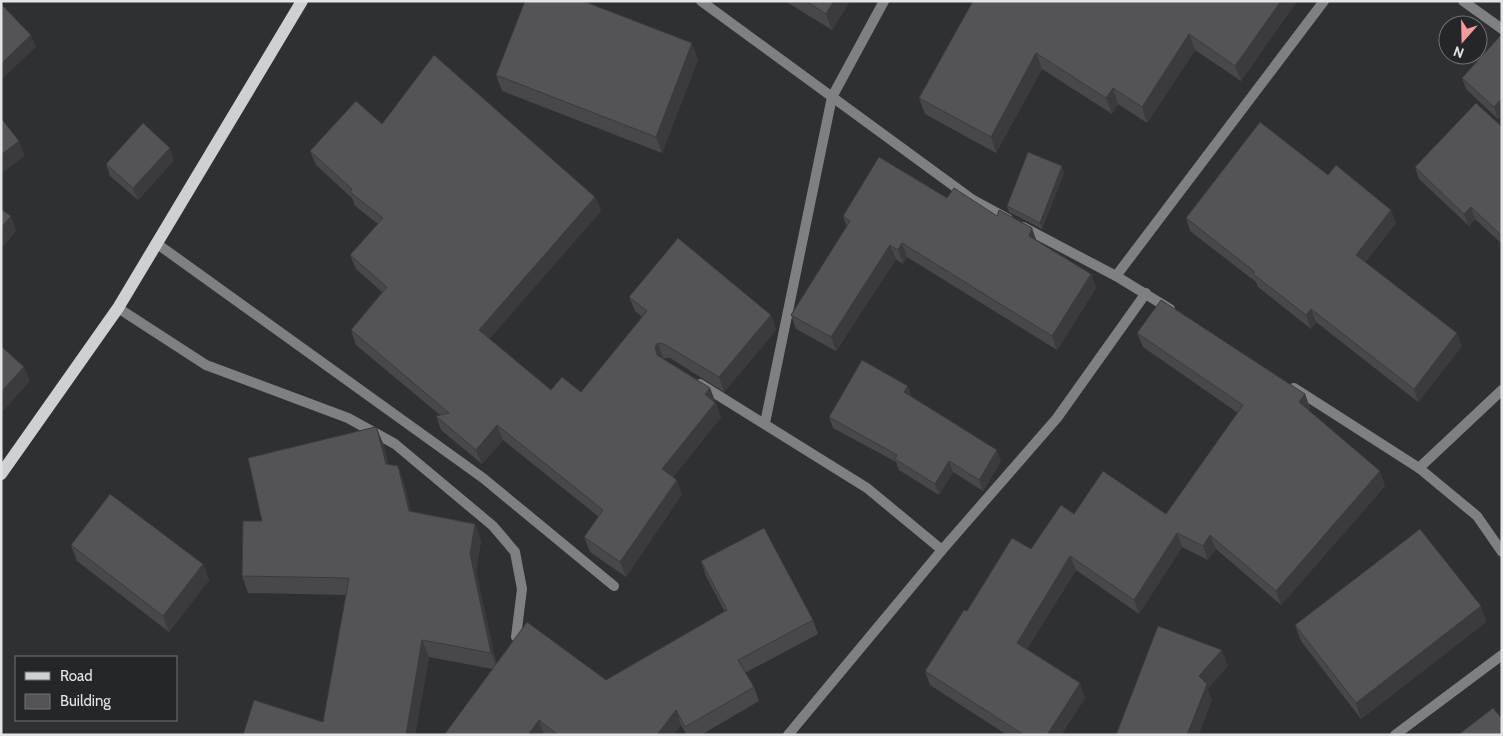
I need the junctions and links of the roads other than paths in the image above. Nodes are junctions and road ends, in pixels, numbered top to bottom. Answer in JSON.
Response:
{"nodes":[{"id":1,"x":302,"y":1,"type":"edge"},
{"id":2,"x":701,"y":1,"type":"edge"},
{"id":3,"x":884,"y":1,"type":"edge"},
{"id":4,"x":1324,"y":1,"type":"edge"},
{"id":5,"x":1462,"y":1,"type":"edge"},
{"id":6,"x":1502,"y":29,"type":"edge"},
{"id":7,"x":832,"y":97,"type":"junction"},
{"id":8,"x":156,"y":243,"type":"junction"},
{"id":9,"x":1116,"y":276,"type":"junction"},
{"id":10,"x":1146,"y":293,"type":"junction"},
{"id":11,"x":118,"y":308,"type":"junction"},
{"id":12,"x":1178,"y":314,"type":"edge"},
{"id":13,"x":691,"y":379,"type":"edge"},
{"id":14,"x":1282,"y":380,"type":"edge"},
{"id":15,"x":1502,"y":390,"type":"edge"},
{"id":16,"x":765,"y":423,"type":"junction"},
{"id":17,"x":1419,"y":468,"type":"junction"},
{"id":18,"x":1,"y":474,"type":"edge"},
{"id":19,"x":942,"y":550,"type":"junction"},
{"id":20,"x":1502,"y":552,"type":"edge"},
{"id":21,"x":614,"y":586,"type":"dead end"},
{"id":22,"x":516,"y":637,"type":"edge"},
{"id":23,"x":1502,"y":655,"type":"edge"},
{"id":24,"x":788,"y":735,"type":"edge"},
{"id":25,"x":1396,"y":735,"type":"edge"}],
"edges":[{"from":1,"to":8,"type":"main road"},
{"from":2,"to":7,"type":"street"},
{"from":3,"to":7,"type":"street"},
{"from":4,"to":9,"type":"street"},
{"from":5,"to":6,"type":"street"},
{"from":7,"to":9,"type":"street"},
{"from":7,"to":16,"type":"street"},
{"from":8,"to":11,"type":"main road"},
{"from":8,"to":21,"type":"street"},
{"from":9,"to":10,"type":"street"},
{"from":10,"to":12,"type":"street"},
{"from":10,"to":19,"type":"street"},
{"from":11,"to":18,"type":"main road"},
{"from":11,"to":22,"type":"street"},
{"from":13,"to":16,"type":"street"},
{"from":14,"to":17,"type":"street"},
{"from":15,"to":17,"type":"street"},
{"from":16,"to":19,"type":"street"},
{"from":17,"to":20,"type":"street"},
{"from":19,"to":24,"type":"street"},
{"from":23,"to":25,"type":"street"}]}
